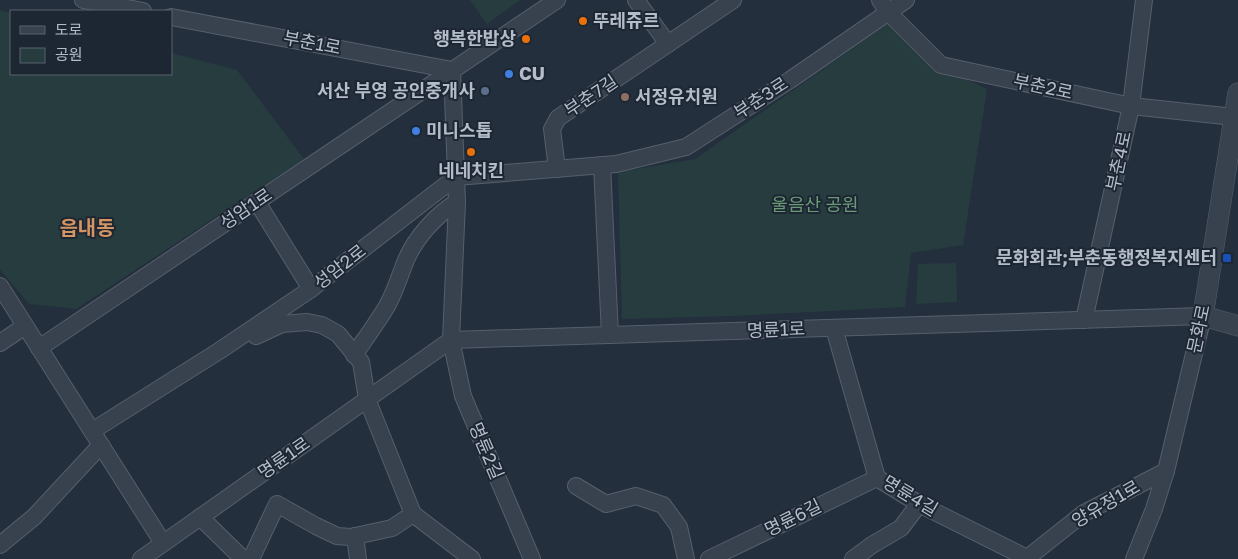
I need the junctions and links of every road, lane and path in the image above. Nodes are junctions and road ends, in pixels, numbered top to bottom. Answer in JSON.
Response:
{"nodes":[{"id":1,"x":83,"y":0,"type":"edge"},
{"id":2,"x":557,"y":0,"type":"edge"},
{"id":3,"x":636,"y":0,"type":"edge"},
{"id":4,"x":733,"y":0,"type":"edge"},
{"id":5,"x":906,"y":0,"type":"edge"},
{"id":6,"x":1144,"y":0,"type":"edge"},
{"id":7,"x":884,"y":6,"type":"edge"},
{"id":8,"x":138,"y":10,"type":"edge"},
{"id":9,"x":172,"y":17,"type":"edge"},
{"id":10,"x":668,"y":44,"type":"junction"},
{"id":11,"x":452,"y":70,"type":"junction"},
{"id":12,"x":1238,"y":93,"type":"edge"},
{"id":13,"x":1131,"y":106,"type":"junction"},
{"id":14,"x":1234,"y":117,"type":"junction"},
{"id":15,"x":602,"y":165,"type":"junction"},
{"id":16,"x":557,"y":169,"type":"junction"},
{"id":17,"x":456,"y":177,"type":"junction"},
{"id":18,"x":257,"y":202,"type":"junction"},
{"id":19,"x":457,"y":202,"type":"junction"},
{"id":20,"x":0,"y":286,"type":"edge"},
{"id":21,"x":311,"y":289,"type":"junction"},
{"id":22,"x":1203,"y":316,"type":"junction"},
{"id":23,"x":1084,"y":320,"type":"junction"},
{"id":24,"x":25,"y":326,"type":"junction"},
{"id":25,"x":1238,"y":326,"type":"edge"},
{"id":26,"x":834,"y":328,"type":"junction"},
{"id":27,"x":610,"y":335,"type":"junction"},
{"id":28,"x":451,"y":340,"type":"junction"},
{"id":29,"x":0,"y":343,"type":"edge"},
{"id":30,"x":40,"y":348,"type":"junction"},
{"id":31,"x":219,"y":351,"type":"junction"},
{"id":32,"x":354,"y":354,"type":"junction"},
{"id":33,"x":367,"y":399,"type":"junction"},
{"id":34,"x":92,"y":431,"type":"junction"},
{"id":35,"x":101,"y":445,"type":"junction"},
{"id":36,"x":1166,"y":471,"type":"junction"},
{"id":37,"x":877,"y":478,"type":"junction"},
{"id":38,"x":576,"y":486,"type":"dead end"},
{"id":39,"x":920,"y":504,"type":"junction"},
{"id":40,"x":413,"y":514,"type":"junction"},
{"id":41,"x":200,"y":517,"type":"junction"},
{"id":42,"x":355,"y":536,"type":"junction"},
{"id":43,"x":163,"y":543,"type":"junction"},
{"id":44,"x":0,"y":545,"type":"edge"},
{"id":45,"x":1027,"y":558,"type":"edge"},
{"id":46,"x":141,"y":559,"type":"edge"},
{"id":47,"x":243,"y":559,"type":"edge"},
{"id":48,"x":250,"y":559,"type":"edge"},
{"id":49,"x":358,"y":559,"type":"edge"},
{"id":50,"x":472,"y":559,"type":"edge"},
{"id":51,"x":532,"y":559,"type":"edge"},
{"id":52,"x":686,"y":559,"type":"edge"},
{"id":53,"x":709,"y":559,"type":"edge"},
{"id":54,"x":853,"y":559,"type":"edge"},
{"id":55,"x":1134,"y":559,"type":"edge"}],
"edges":[{"from":1,"to":8,"type":"street"},
{"from":2,"to":11,"type":"street"},
{"from":3,"to":10,"type":"street"},
{"from":4,"to":10,"type":"street","name":"부춘7길"},
{"from":5,"to":7,"type":"street","name":"부춘3로"},
{"from":6,"to":13,"type":"street","name":"부춘4로"},
{"from":7,"to":13,"type":"street","name":"부춘2로"},
{"from":7,"to":15,"type":"street","name":"부춘3로"},
{"from":9,"to":11,"type":"street","name":"부춘1로"},
{"from":10,"to":16,"type":"street","name":"부춘7길"},
{"from":11,"to":17,"type":"street"},
{"from":11,"to":18,"type":"street","name":"성암1로"},
{"from":12,"to":14,"type":"street","name":"문화로"},
{"from":13,"to":14,"type":"street","name":"부춘2로"},
{"from":13,"to":23,"type":"street","name":"부춘4로"},
{"from":14,"to":22,"type":"street","name":"문화로"},
{"from":15,"to":16,"type":"street","name":"부춘3로"},
{"from":15,"to":27,"type":"street"},
{"from":16,"to":17,"type":"street","name":"부춘3로"},
{"from":17,"to":19,"type":"street"},
{"from":17,"to":21,"type":"street","name":"성암2로"},
{"from":18,"to":21,"type":"street"},
{"from":18,"to":30,"type":"street","name":"성암1로"},
{"from":19,"to":28,"type":"street"},
{"from":19,"to":32,"type":"street"},
{"from":20,"to":24,"type":"street"},
{"from":21,"to":31,"type":"street","name":"성암2로"},
{"from":22,"to":23,"type":"street","name":"명륜1로"},
{"from":22,"to":25,"type":"street"},
{"from":22,"to":36,"type":"street","name":"문화로"},
{"from":23,"to":26,"type":"street","name":"명륜1로"},
{"from":24,"to":29,"type":"street"},
{"from":24,"to":30,"type":"street"},
{"from":26,"to":27,"type":"street","name":"명륜1로"},
{"from":26,"to":37,"type":"street","name":"명륜4길"},
{"from":27,"to":28,"type":"street","name":"명륜1로"},
{"from":28,"to":33,"type":"street","name":"명륜1로"},
{"from":28,"to":51,"type":"street","name":"명륜2길"},
{"from":30,"to":34,"type":"street"},
{"from":31,"to":32,"type":"street","name":"성암2로"},
{"from":31,"to":34,"type":"street","name":"성암2로"},
{"from":32,"to":33,"type":"street"},
{"from":33,"to":40,"type":"street"},
{"from":33,"to":41,"type":"street","name":"명륜1로"},
{"from":34,"to":35,"type":"street"},
{"from":35,"to":43,"type":"street"},
{"from":35,"to":44,"type":"street"},
{"from":36,"to":45,"type":"street","name":"양유정1로"},
{"from":36,"to":55,"type":"street","name":"문화로"},
{"from":37,"to":39,"type":"street","name":"명륜4길"},
{"from":37,"to":53,"type":"street","name":"명륜6길"},
{"from":38,"to":52,"type":"street"},
{"from":39,"to":45,"type":"street","name":"명륜4길"},
{"from":39,"to":54,"type":"street"},
{"from":40,"to":42,"type":"street","name":"명륜1로"},
{"from":40,"to":50,"type":"street"},
{"from":41,"to":43,"type":"street","name":"명륜1로"},
{"from":41,"to":47,"type":"street"},
{"from":42,"to":48,"type":"street","name":"명륜1로"},
{"from":42,"to":49,"type":"street"},
{"from":43,"to":46,"type":"street","name":"명륜1로"}]}
